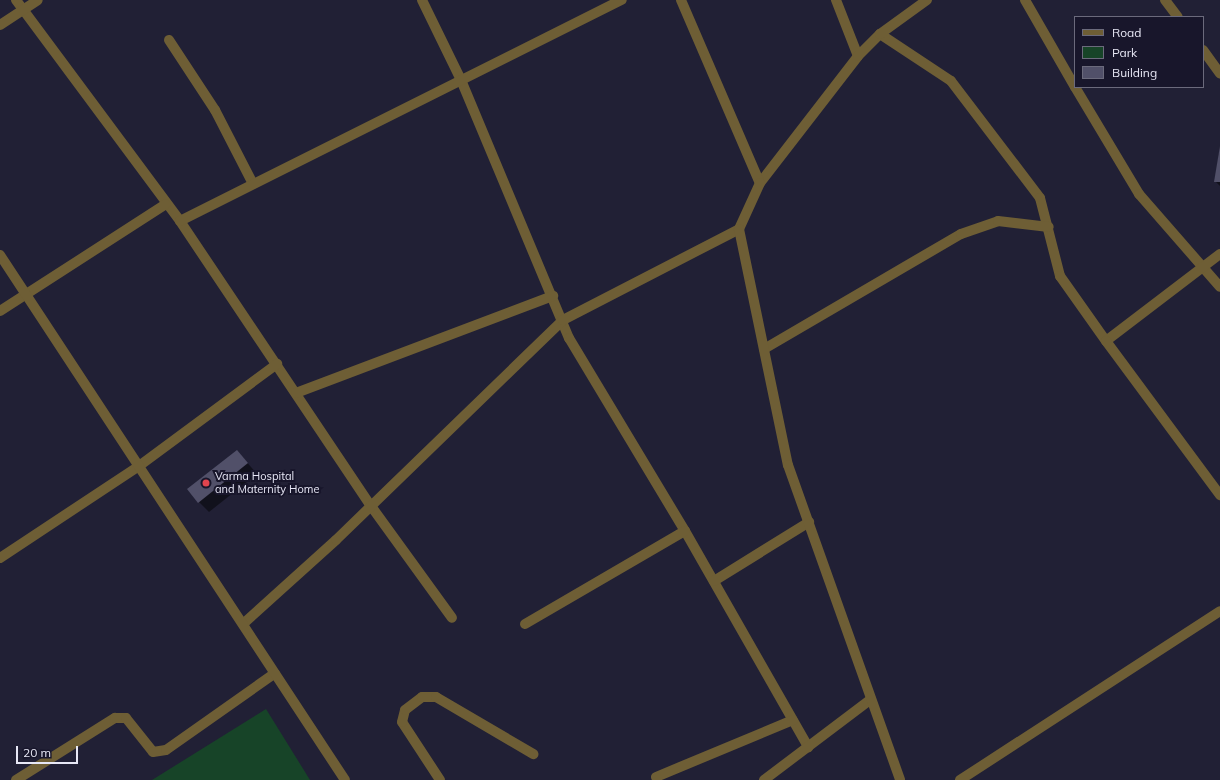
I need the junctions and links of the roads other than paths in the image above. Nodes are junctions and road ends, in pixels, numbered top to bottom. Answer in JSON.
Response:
{"nodes":[{"id":1,"x":16,"y":0,"type":"edge"},
{"id":2,"x":38,"y":0,"type":"edge"},
{"id":3,"x":422,"y":0,"type":"edge"},
{"id":4,"x":622,"y":0,"type":"edge"},
{"id":5,"x":681,"y":0,"type":"edge"},
{"id":6,"x":836,"y":0,"type":"edge"},
{"id":7,"x":927,"y":0,"type":"edge"},
{"id":8,"x":1025,"y":0,"type":"edge"},
{"id":9,"x":1165,"y":0,"type":"edge"},
{"id":10,"x":23,"y":10,"type":"junction"},
{"id":11,"x":1177,"y":16,"type":"edge"},
{"id":12,"x":0,"y":25,"type":"edge"},
{"id":13,"x":880,"y":34,"type":"junction"},
{"id":14,"x":169,"y":40,"type":"dead end"},
{"id":15,"x":1204,"y":51,"type":"edge"},
{"id":16,"x":858,"y":56,"type":"junction"},
{"id":17,"x":1220,"y":73,"type":"edge"},
{"id":18,"x":461,"y":80,"type":"junction"},
{"id":19,"x":1074,"y":85,"type":"edge"},
{"id":20,"x":1076,"y":88,"type":"edge"},
{"id":21,"x":760,"y":183,"type":"junction"},
{"id":22,"x":253,"y":184,"type":"junction"},
{"id":23,"x":166,"y":204,"type":"junction"},
{"id":24,"x":180,"y":222,"type":"junction"},
{"id":25,"x":1049,"y":227,"type":"junction"},
{"id":26,"x":739,"y":228,"type":"junction"},
{"id":27,"x":1220,"y":254,"type":"edge"},
{"id":28,"x":0,"y":255,"type":"edge"},
{"id":29,"x":1204,"y":266,"type":"junction"},
{"id":30,"x":1220,"y":287,"type":"edge"},
{"id":31,"x":26,"y":294,"type":"junction"},
{"id":32,"x":553,"y":296,"type":"junction"},
{"id":33,"x":0,"y":311,"type":"edge"},
{"id":34,"x":563,"y":320,"type":"junction"},
{"id":35,"x":1106,"y":341,"type":"junction"},
{"id":36,"x":764,"y":349,"type":"junction"},
{"id":37,"x":276,"y":364,"type":"junction"},
{"id":38,"x":296,"y":393,"type":"junction"},
{"id":39,"x":139,"y":466,"type":"junction"},
{"id":40,"x":1220,"y":495,"type":"edge"},
{"id":41,"x":371,"y":506,"type":"junction"},
{"id":42,"x":809,"y":522,"type":"junction"},
{"id":43,"x":685,"y":530,"type":"junction"},
{"id":44,"x":0,"y":558,"type":"edge"},
{"id":45,"x":714,"y":581,"type":"junction"},
{"id":46,"x":1220,"y":611,"type":"edge"},
{"id":47,"x":452,"y":618,"type":"dead end"},
{"id":48,"x":243,"y":624,"type":"junction"},
{"id":49,"x":525,"y":624,"type":"dead end"},
{"id":50,"x":275,"y":673,"type":"junction"},
{"id":51,"x":871,"y":699,"type":"junction"},
{"id":52,"x":793,"y":720,"type":"junction"},
{"id":53,"x":808,"y":747,"type":"junction"},
{"id":54,"x":532,"y":754,"type":"dead end"},
{"id":55,"x":656,"y":777,"type":"dead end"},
{"id":56,"x":16,"y":780,"type":"edge"},
{"id":57,"x":345,"y":780,"type":"edge"},
{"id":58,"x":440,"y":780,"type":"edge"},
{"id":59,"x":764,"y":780,"type":"edge"},
{"id":60,"x":900,"y":780,"type":"edge"},
{"id":61,"x":960,"y":780,"type":"edge"}],
"edges":[{"from":1,"to":10,"type":"street"},
{"from":2,"to":10,"type":"street"},
{"from":3,"to":18,"type":"street"},
{"from":4,"to":18,"type":"street"},
{"from":5,"to":21,"type":"street"},
{"from":6,"to":16,"type":"street"},
{"from":7,"to":13,"type":"street"},
{"from":8,"to":19,"type":"street"},
{"from":9,"to":11,"type":"street"},
{"from":10,"to":12,"type":"street"},
{"from":10,"to":23,"type":"street"},
{"from":13,"to":16,"type":"street"},
{"from":13,"to":25,"type":"street"},
{"from":14,"to":22,"type":"street"},
{"from":15,"to":17,"type":"street"},
{"from":16,"to":21,"type":"street"},
{"from":18,"to":22,"type":"street"},
{"from":18,"to":32,"type":"street"},
{"from":20,"to":29,"type":"street"},
{"from":21,"to":26,"type":"street"},
{"from":22,"to":24,"type":"street"},
{"from":23,"to":24,"type":"street"},
{"from":23,"to":31,"type":"street"},
{"from":24,"to":37,"type":"street"},
{"from":25,"to":35,"type":"street"},
{"from":25,"to":36,"type":"street"},
{"from":26,"to":34,"type":"street"},
{"from":26,"to":36,"type":"street"},
{"from":27,"to":29,"type":"street"},
{"from":28,"to":31,"type":"street"},
{"from":29,"to":30,"type":"street"},
{"from":29,"to":35,"type":"street"},
{"from":31,"to":33,"type":"street"},
{"from":31,"to":39,"type":"street"},
{"from":32,"to":34,"type":"street"},
{"from":32,"to":38,"type":"street"},
{"from":34,"to":41,"type":"street"},
{"from":34,"to":43,"type":"street"},
{"from":35,"to":40,"type":"street"},
{"from":36,"to":42,"type":"street"},
{"from":37,"to":38,"type":"street"},
{"from":37,"to":39,"type":"street"},
{"from":38,"to":41,"type":"street"},
{"from":39,"to":44,"type":"street"},
{"from":39,"to":48,"type":"street"},
{"from":41,"to":47,"type":"street"},
{"from":41,"to":48,"type":"street"},
{"from":42,"to":45,"type":"street"},
{"from":42,"to":51,"type":"street"},
{"from":43,"to":45,"type":"street"},
{"from":43,"to":49,"type":"street"},
{"from":45,"to":52,"type":"street"},
{"from":46,"to":61,"type":"street"},
{"from":48,"to":50,"type":"street"},
{"from":50,"to":56,"type":"street"},
{"from":50,"to":57,"type":"street"},
{"from":51,"to":53,"type":"street"},
{"from":51,"to":60,"type":"street"},
{"from":52,"to":53,"type":"street"},
{"from":52,"to":55,"type":"street"},
{"from":53,"to":59,"type":"street"},
{"from":54,"to":58,"type":"street"}]}
